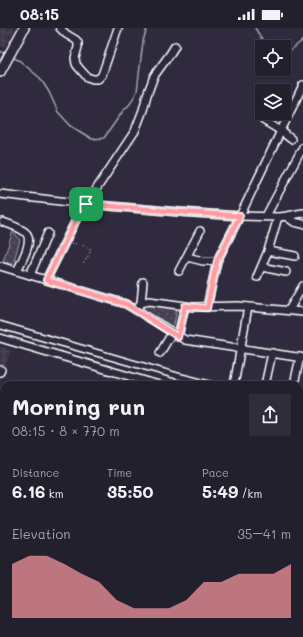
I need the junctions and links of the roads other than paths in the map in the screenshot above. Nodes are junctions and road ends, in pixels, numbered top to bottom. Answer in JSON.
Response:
{"nodes":[{"id":1,"x":24,"y":28,"type":"edge"},
{"id":2,"x":60,"y":28,"type":"edge"},
{"id":3,"x":118,"y":28,"type":"edge"},
{"id":4,"x":175,"y":46,"type":"dead end"},
{"id":5,"x":0,"y":72,"type":"edge"},
{"id":6,"x":303,"y":85,"type":"edge"},
{"id":7,"x":263,"y":120,"type":"dead end"},
{"id":8,"x":281,"y":131,"type":"junction"},
{"id":9,"x":291,"y":139,"type":"dead end"},
{"id":10,"x":303,"y":147,"type":"edge"},
{"id":11,"x":0,"y":194,"type":"edge"},
{"id":12,"x":86,"y":204,"type":"junction"},
{"id":13,"x":302,"y":212,"type":"edge"},
{"id":14,"x":240,"y":216,"type":"junction"},
{"id":15,"x":266,"y":216,"type":"junction"},
{"id":16,"x":278,"y":217,"type":"junction"},
{"id":17,"x":287,"y":217,"type":"junction"},
{"id":18,"x":3,"y":222,"type":"dead end"},
{"id":19,"x":303,"y":224,"type":"edge"},
{"id":20,"x":200,"y":231,"type":"dead end"},
{"id":21,"x":48,"y":233,"type":"dead end"},
{"id":22,"x":268,"y":251,"type":"junction"},
{"id":23,"x":295,"y":256,"type":"dead end"},
{"id":24,"x":187,"y":257,"type":"junction"},
{"id":25,"x":217,"y":261,"type":"junction"},
{"id":26,"x":0,"y":266,"type":"edge"},
{"id":27,"x":262,"y":266,"type":"junction"},
{"id":28,"x":17,"y":271,"type":"junction"},
{"id":29,"x":179,"y":271,"type":"dead end"},
{"id":30,"x":286,"y":272,"type":"dead end"},
{"id":31,"x":30,"y":275,"type":"junction"},
{"id":32,"x":258,"y":277,"type":"dead end"},
{"id":33,"x":46,"y":280,"type":"junction"},
{"id":34,"x":144,"y":282,"type":"dead end"},
{"id":35,"x":303,"y":286,"type":"edge"},
{"id":36,"x":141,"y":303,"type":"junction"},
{"id":37,"x":185,"y":306,"type":"junction"},
{"id":38,"x":248,"y":307,"type":"junction"},
{"id":39,"x":207,"y":308,"type":"junction"},
{"id":40,"x":136,"y":310,"type":"junction"},
{"id":41,"x":289,"y":310,"type":"junction"},
{"id":42,"x":303,"y":312,"type":"edge"},
{"id":43,"x":172,"y":332,"type":"junction"},
{"id":44,"x":178,"y":337,"type":"junction"},
{"id":45,"x":0,"y":338,"type":"edge"},
{"id":46,"x":241,"y":348,"type":"junction"},
{"id":47,"x":160,"y":353,"type":"dead end"},
{"id":48,"x":272,"y":353,"type":"junction"},
{"id":49,"x":302,"y":358,"type":"edge"},
{"id":50,"x":295,"y":380,"type":"dead end"},
{"id":51,"x":145,"y":381,"type":"edge"},
{"id":52,"x":235,"y":381,"type":"edge"},
{"id":53,"x":266,"y":381,"type":"edge"}],
"edges":[{"from":1,"to":5,"type":"main road"},
{"from":2,"to":3,"type":"street"},
{"from":4,"to":12,"type":"street"},
{"from":6,"to":8,"type":"street"},
{"from":7,"to":8,"type":"street"},
{"from":8,"to":9,"type":"street"},
{"from":8,"to":14,"type":"street"},
{"from":10,"to":15,"type":"street"},
{"from":11,"to":12,"type":"street"},
{"from":12,"to":14,"type":"street"},
{"from":12,"to":33,"type":"street"},
{"from":13,"to":17,"type":"street"},
{"from":14,"to":15,"type":"street"},
{"from":14,"to":25,"type":"street"},
{"from":15,"to":16,"type":"street"},
{"from":16,"to":17,"type":"street"},
{"from":16,"to":22,"type":"street"},
{"from":17,"to":19,"type":"street"},
{"from":18,"to":28,"type":"street"},
{"from":20,"to":24,"type":"street"},
{"from":21,"to":31,"type":"street"},
{"from":22,"to":23,"type":"street"},
{"from":22,"to":27,"type":"street"},
{"from":24,"to":25,"type":"street"},
{"from":24,"to":29,"type":"street"},
{"from":25,"to":39,"type":"street"},
{"from":26,"to":28,"type":"street"},
{"from":27,"to":30,"type":"street"},
{"from":27,"to":32,"type":"street"},
{"from":28,"to":31,"type":"street"},
{"from":31,"to":33,"type":"street"},
{"from":33,"to":40,"type":"street"},
{"from":34,"to":36,"type":"street"},
{"from":35,"to":41,"type":"street"},
{"from":36,"to":37,"type":"street"},
{"from":36,"to":40,"type":"street"},
{"from":37,"to":39,"type":"street"},
{"from":37,"to":44,"type":"street"},
{"from":38,"to":39,"type":"street"},
{"from":38,"to":41,"type":"street"},
{"from":38,"to":46,"type":"street"},
{"from":40,"to":43,"type":"street"},
{"from":41,"to":42,"type":"street"},
{"from":43,"to":44,"type":"street"},
{"from":43,"to":47,"type":"street"},
{"from":44,"to":46,"type":"street"},
{"from":45,"to":51,"type":"street"},
{"from":46,"to":48,"type":"street"},
{"from":46,"to":52,"type":"street"},
{"from":48,"to":49,"type":"street"},
{"from":48,"to":53,"type":"street"},
{"from":49,"to":50,"type":"street"}]}
